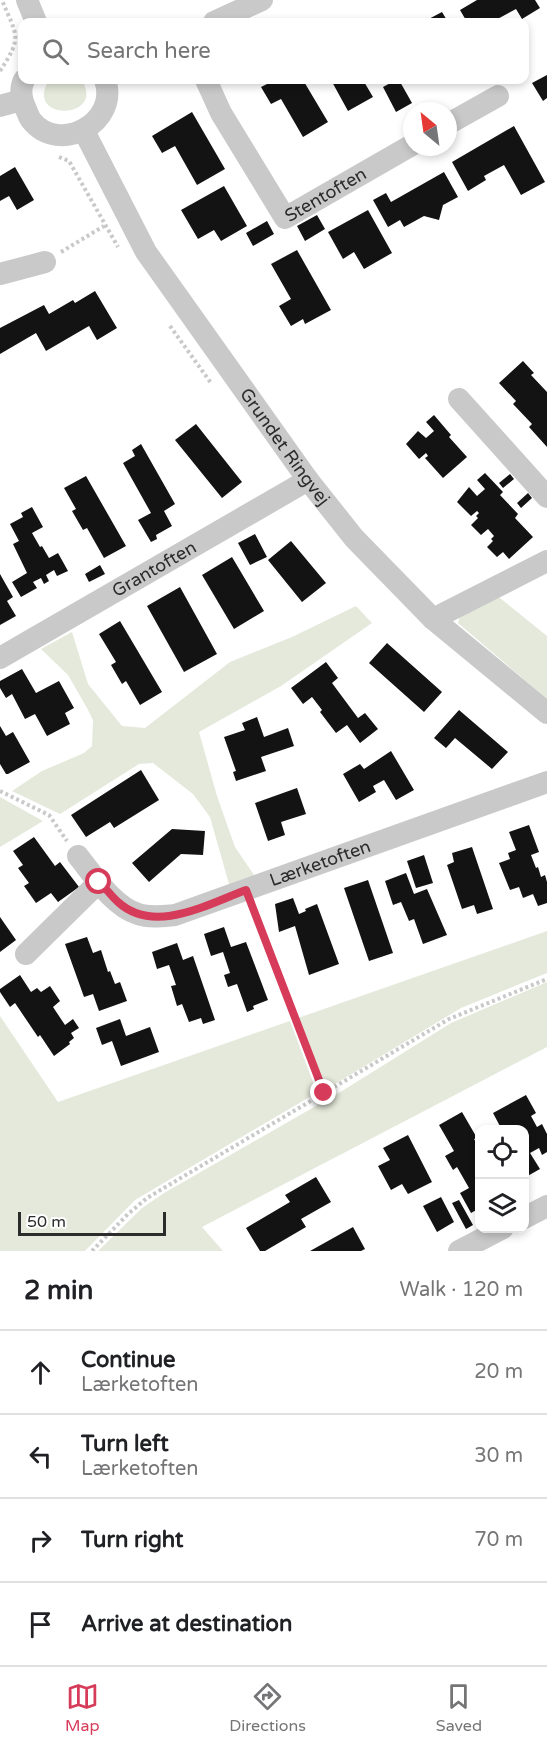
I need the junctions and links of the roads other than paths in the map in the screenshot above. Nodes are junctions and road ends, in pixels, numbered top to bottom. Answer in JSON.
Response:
{"nodes":[{"id":1,"x":27,"y":0,"type":"edge"},
{"id":2,"x":262,"y":0,"type":"edge"},
{"id":3,"x":34,"y":18,"type":"edge"},
{"id":4,"x":223,"y":18,"type":"edge"},
{"id":5,"x":106,"y":84,"type":"edge"},
{"id":6,"x":208,"y":84,"type":"edge"},
{"id":7,"x":23,"y":90,"type":"edge"},
{"id":8,"x":498,"y":96,"type":"dead end"},
{"id":9,"x":0,"y":106,"type":"edge"},
{"id":10,"x":457,"y":119,"type":"edge"},
{"id":11,"x":84,"y":131,"type":"junction"},
{"id":12,"x":403,"y":150,"type":"edge"},
{"id":13,"x":45,"y":262,"type":"road end"},
{"id":14,"x":0,"y":274,"type":"edge"},
{"id":15,"x":459,"y":399,"type":"dead end"},
{"id":16,"x":308,"y":480,"type":"junction"},
{"id":17,"x":547,"y":497,"type":"edge"},
{"id":18,"x":547,"y":561,"type":"edge"},
{"id":19,"x":433,"y":619,"type":"junction"},
{"id":20,"x":0,"y":658,"type":"edge"},
{"id":21,"x":547,"y":713,"type":"edge"},
{"id":22,"x":547,"y":782,"type":"edge"},
{"id":23,"x":78,"y":856,"type":"road end"},
{"id":24,"x":99,"y":882,"type":"junction"},
{"id":25,"x":26,"y":954,"type":"dead end"},
{"id":26,"x":547,"y":1206,"type":"edge"},
{"id":27,"x":529,"y":1216,"type":"edge"},
{"id":28,"x":493,"y":1233,"type":"edge"},
{"id":29,"x":459,"y":1251,"type":"edge"}],
"edges":[{"from":1,"to":3,"type":"street"},
{"from":2,"to":4,"type":"street"},
{"from":5,"to":11,"type":"street"},
{"from":6,"to":12,"type":"street","name":"Stentoften"},
{"from":7,"to":9,"type":"street"},
{"from":7,"to":11,"type":"street"},
{"from":8,"to":10,"type":"street"},
{"from":11,"to":16,"type":"street","name":"Grundet Ringvej"},
{"from":13,"to":14,"type":"street"},
{"from":15,"to":17,"type":"street"},
{"from":16,"to":19,"type":"street","name":"Grundet Ringvej"},
{"from":16,"to":20,"type":"street","name":"Grantoften"},
{"from":18,"to":19,"type":"street"},
{"from":19,"to":21,"type":"street","name":"Grundet Ringvej"},
{"from":22,"to":24,"type":"street","name":"Lærketoften"},
{"from":23,"to":24,"type":"street","name":"Lærketoften"},
{"from":24,"to":25,"type":"street"},
{"from":26,"to":27,"type":"street"},
{"from":28,"to":29,"type":"street"}]}
